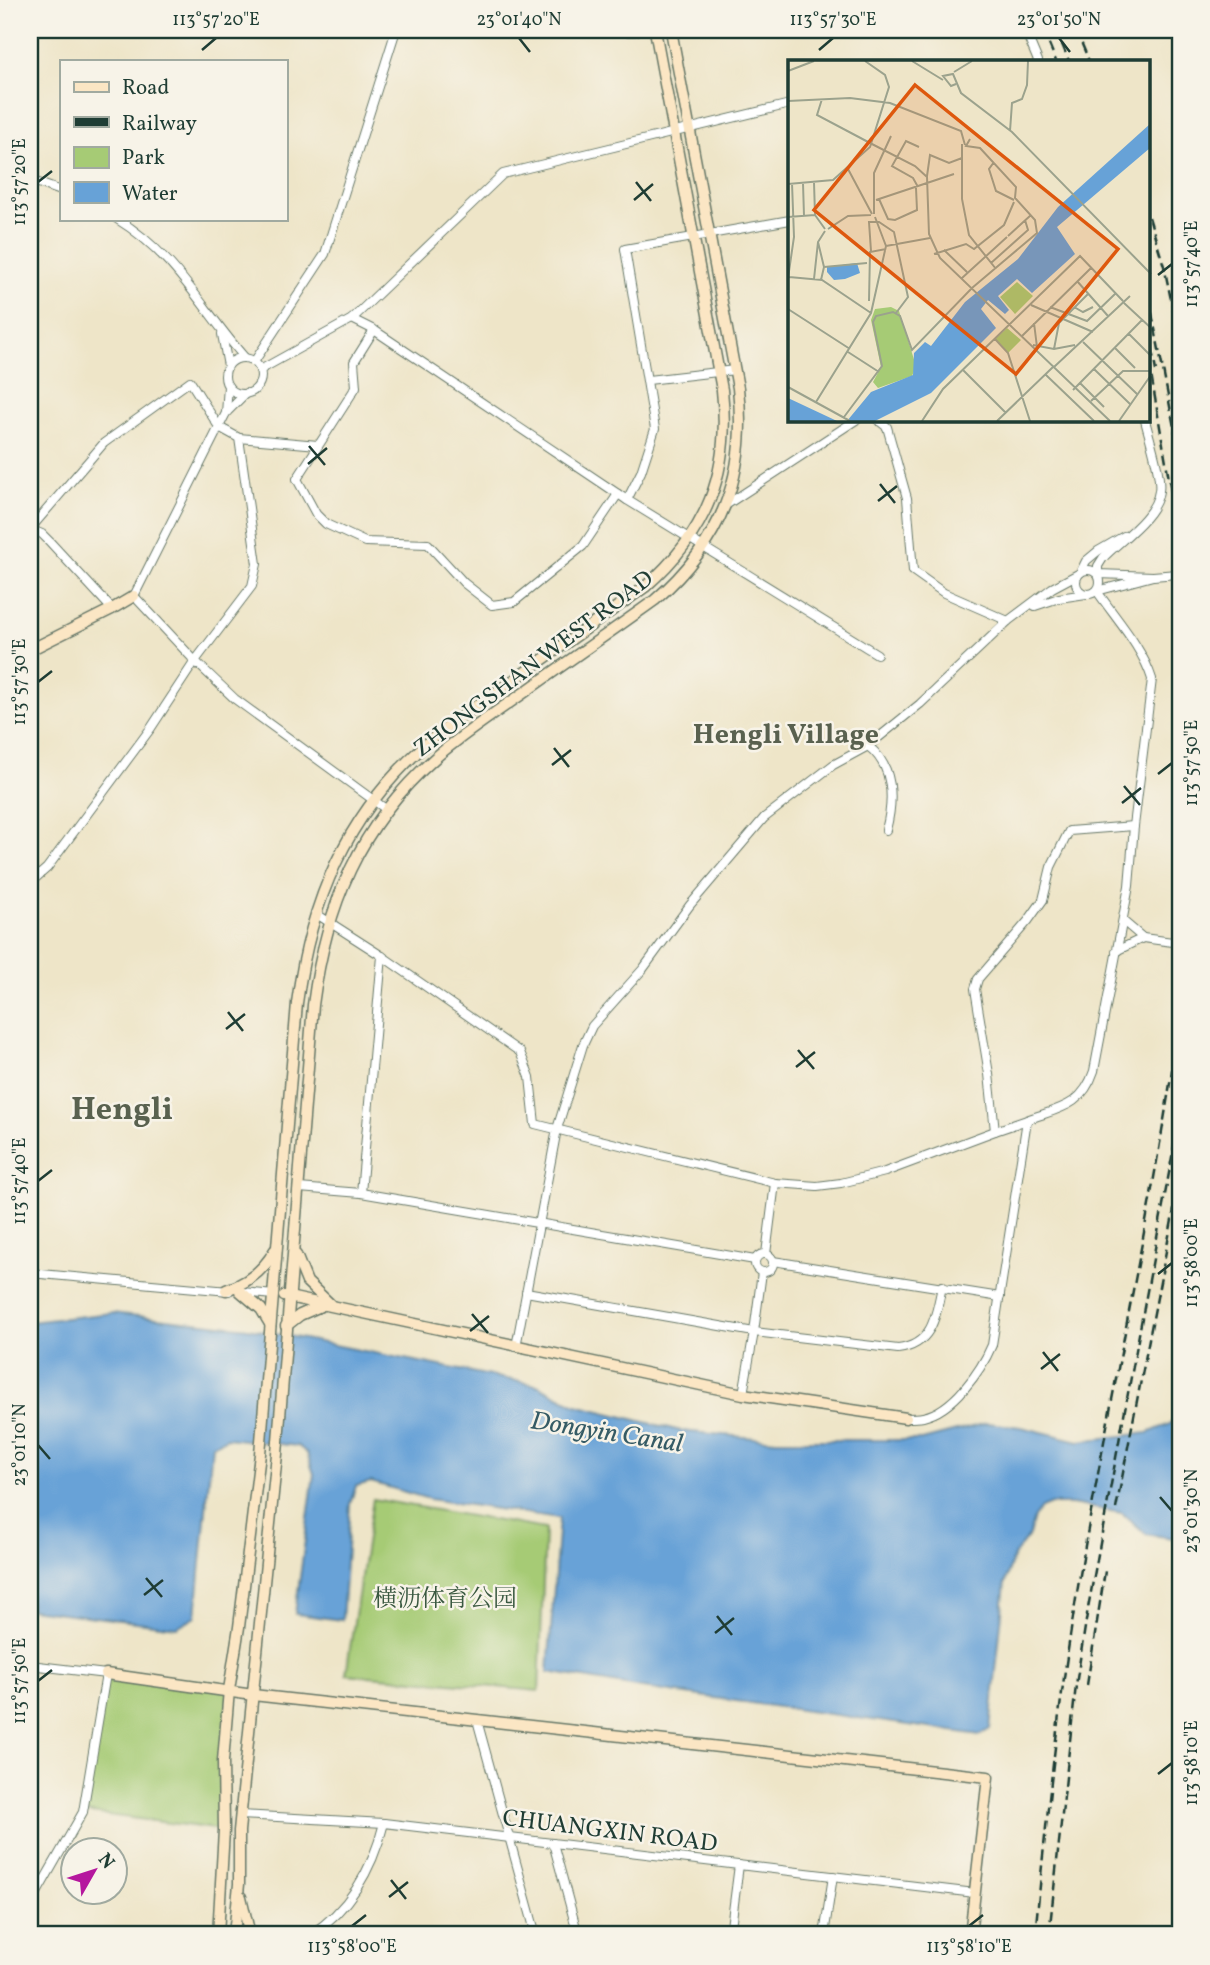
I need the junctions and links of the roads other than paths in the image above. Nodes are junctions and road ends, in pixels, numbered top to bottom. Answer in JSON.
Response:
{"nodes":[{"id":1,"x":396,"y":30,"type":"edge"},
{"id":2,"x":537,"y":30,"type":"edge"},
{"id":3,"x":636,"y":30,"type":"edge"},
{"id":4,"x":655,"y":30,"type":"edge"},
{"id":5,"x":671,"y":30,"type":"edge"},
{"id":6,"x":1025,"y":30,"type":"edge"},
{"id":7,"x":1038,"y":60,"type":"edge"},
{"id":8,"x":788,"y":104,"type":"edge"},
{"id":9,"x":690,"y":128,"type":"junction"},
{"id":10,"x":674,"y":132,"type":"junction"},
{"id":11,"x":30,"y":180,"type":"edge"},
{"id":12,"x":60,"y":191,"type":"edge"},
{"id":13,"x":118,"y":220,"type":"edge"},
{"id":14,"x":788,"y":220,"type":"edge"},
{"id":15,"x":710,"y":234,"type":"junction"},
{"id":16,"x":694,"y":237,"type":"junction"},
{"id":17,"x":352,"y":319,"type":"junction"},
{"id":18,"x":374,"y":330,"type":"junction"},
{"id":19,"x":221,"y":331,"type":"junction"},
{"id":20,"x":245,"y":358,"type":"junction"},
{"id":21,"x":254,"y":362,"type":"junction"},
{"id":22,"x":228,"y":366,"type":"junction"},
{"id":23,"x":260,"y":370,"type":"junction"},
{"id":24,"x":735,"y":370,"type":"junction"},
{"id":25,"x":719,"y":372,"type":"junction"},
{"id":26,"x":648,"y":380,"type":"junction"},
{"id":27,"x":228,"y":386,"type":"junction"},
{"id":28,"x":246,"y":393,"type":"junction"},
{"id":29,"x":226,"y":413,"type":"junction"},
{"id":30,"x":853,"y":422,"type":"edge"},
{"id":31,"x":880,"y":422,"type":"edge"},
{"id":32,"x":1145,"y":422,"type":"edge"},
{"id":33,"x":219,"y":426,"type":"junction"},
{"id":34,"x":239,"y":438,"type":"junction"},
{"id":35,"x":318,"y":445,"type":"junction"},
{"id":36,"x":618,"y":494,"type":"junction"},
{"id":37,"x":627,"y":500,"type":"junction"},
{"id":38,"x":726,"y":505,"type":"junction"},
{"id":39,"x":30,"y":528,"type":"edge"},
{"id":40,"x":1124,"y":536,"type":"junction"},
{"id":41,"x":690,"y":539,"type":"junction"},
{"id":42,"x":704,"y":548,"type":"junction"},
{"id":43,"x":1080,"y":573,"type":"junction"},
{"id":44,"x":1098,"y":574,"type":"junction"},
{"id":45,"x":1177,"y":574,"type":"dead end"},
{"id":46,"x":1153,"y":576,"type":"junction"},
{"id":47,"x":1097,"y":592,"type":"junction"},
{"id":48,"x":1086,"y":594,"type":"junction"},
{"id":49,"x":134,"y":596,"type":"junction"},
{"id":50,"x":113,"y":609,"type":"junction"},
{"id":51,"x":1026,"y":610,"type":"junction"},
{"id":52,"x":1008,"y":621,"type":"junction"},
{"id":53,"x":30,"y":650,"type":"edge"},
{"id":54,"x":877,"y":654,"type":"dead end"},
{"id":55,"x":195,"y":661,"type":"junction"},
{"id":56,"x":867,"y":746,"type":"junction"},
{"id":57,"x":374,"y":800,"type":"junction"},
{"id":58,"x":387,"y":810,"type":"junction"},
{"id":59,"x":1133,"y":826,"type":"junction"},
{"id":60,"x":886,"y":830,"type":"dead end"},
{"id":61,"x":30,"y":883,"type":"edge"},
{"id":62,"x":315,"y":913,"type":"junction"},
{"id":63,"x":1123,"y":921,"type":"junction"},
{"id":64,"x":329,"y":922,"type":"junction"},
{"id":65,"x":1143,"y":938,"type":"junction"},
{"id":66,"x":1180,"y":943,"type":"edge"},
{"id":67,"x":1116,"y":951,"type":"junction"},
{"id":68,"x":382,"y":956,"type":"junction"},
{"id":69,"x":1027,"y":1121,"type":"junction"},
{"id":70,"x":558,"y":1129,"type":"junction"},
{"id":71,"x":995,"y":1130,"type":"junction"},
{"id":72,"x":775,"y":1183,"type":"junction"},
{"id":73,"x":299,"y":1188,"type":"junction"},
{"id":74,"x":361,"y":1193,"type":"junction"},
{"id":75,"x":540,"y":1222,"type":"junction"},
{"id":76,"x":278,"y":1244,"type":"junction"},
{"id":77,"x":294,"y":1246,"type":"junction"},
{"id":78,"x":766,"y":1254,"type":"junction"},
{"id":79,"x":755,"y":1261,"type":"junction"},
{"id":80,"x":773,"y":1261,"type":"junction"},
{"id":81,"x":762,"y":1272,"type":"junction"},
{"id":82,"x":30,"y":1273,"type":"edge"},
{"id":83,"x":942,"y":1286,"type":"junction"},
{"id":84,"x":226,"y":1290,"type":"junction"},
{"id":85,"x":240,"y":1292,"type":"junction"},
{"id":86,"x":526,"y":1292,"type":"junction"},
{"id":87,"x":274,"y":1294,"type":"junction"},
{"id":88,"x":290,"y":1297,"type":"junction"},
{"id":89,"x":1000,"y":1297,"type":"junction"},
{"id":90,"x":330,"y":1306,"type":"junction"},
{"id":91,"x":271,"y":1324,"type":"junction"},
{"id":92,"x":286,"y":1326,"type":"junction"},
{"id":93,"x":754,"y":1332,"type":"junction"},
{"id":94,"x":516,"y":1347,"type":"junction"},
{"id":95,"x":743,"y":1394,"type":"junction"},
{"id":96,"x":906,"y":1418,"type":"joint"},
{"id":97,"x":30,"y":1665,"type":"edge"},
{"id":98,"x":106,"y":1674,"type":"junction"},
{"id":99,"x":229,"y":1690,"type":"junction"},
{"id":100,"x":253,"y":1695,"type":"junction"},
{"id":101,"x":477,"y":1720,"type":"junction"},
{"id":102,"x":240,"y":1815,"type":"junction"},
{"id":103,"x":384,"y":1823,"type":"junction"},
{"id":104,"x":510,"y":1838,"type":"junction"},
{"id":105,"x":553,"y":1843,"type":"junction"},
{"id":106,"x":739,"y":1865,"type":"junction"},
{"id":107,"x":833,"y":1876,"type":"junction"},
{"id":108,"x":239,"y":1884,"type":"junction"},
{"id":109,"x":975,"y":1893,"type":"junction"},
{"id":110,"x":30,"y":1905,"type":"edge"},
{"id":111,"x":218,"y":1935,"type":"edge"},
{"id":112,"x":234,"y":1935,"type":"edge"},
{"id":113,"x":250,"y":1935,"type":"edge"},
{"id":114,"x":310,"y":1935,"type":"edge"},
{"id":115,"x":536,"y":1935,"type":"edge"},
{"id":116,"x":578,"y":1935,"type":"edge"},
{"id":117,"x":730,"y":1935,"type":"edge"},
{"id":118,"x":824,"y":1935,"type":"edge"},
{"id":119,"x":970,"y":1935,"type":"edge"}],
"edges":[{"from":1,"to":21,"type":"street"},
{"from":2,"to":3,"type":"main road"},
{"from":4,"to":10,"type":"main road","name":"ZHONGSHAN WEST ROAD"},
{"from":5,"to":9,"type":"main road","name":"ZHONGSHAN WEST ROAD"},
{"from":6,"to":7,"type":"street"},
{"from":8,"to":9,"type":"street"},
{"from":9,"to":10,"type":"street"},
{"from":9,"to":15,"type":"main road","name":"ZHONGSHAN WEST ROAD"},
{"from":10,"to":16,"type":"main road","name":"ZHONGSHAN WEST ROAD"},
{"from":10,"to":17,"type":"street"},
{"from":11,"to":12,"type":"street"},
{"from":13,"to":19,"type":"street"},
{"from":14,"to":15,"type":"street"},
{"from":15,"to":16,"type":"street"},
{"from":15,"to":24,"type":"main road","name":"ZHONGSHAN WEST ROAD"},
{"from":16,"to":25,"type":"main road","name":"ZHONGSHAN WEST ROAD"},
{"from":16,"to":26,"type":"street"},
{"from":17,"to":18,"type":"street"},
{"from":17,"to":23,"type":"street"},
{"from":18,"to":35,"type":"street"},
{"from":18,"to":36,"type":"street"},
{"from":19,"to":20,"type":"street"},
{"from":19,"to":22,"type":"street"},
{"from":20,"to":21,"type":"street"},
{"from":20,"to":22,"type":"street"},
{"from":21,"to":23,"type":"street"},
{"from":22,"to":27,"type":"street"},
{"from":23,"to":28,"type":"street"},
{"from":24,"to":25,"type":"street"},
{"from":24,"to":38,"type":"main road","name":"ZHONGSHAN WEST ROAD"},
{"from":25,"to":26,"type":"street"},
{"from":25,"to":41,"type":"main road","name":"ZHONGSHAN WEST ROAD"},
{"from":26,"to":37,"type":"street"},
{"from":27,"to":28,"type":"street"},
{"from":27,"to":29,"type":"street"},
{"from":28,"to":29,"type":"street"},
{"from":29,"to":33,"type":"street"},
{"from":30,"to":38,"type":"street"},
{"from":31,"to":52,"type":"street"},
{"from":32,"to":40,"type":"street"},
{"from":33,"to":34,"type":"street"},
{"from":33,"to":39,"type":"street"},
{"from":33,"to":49,"type":"street"},
{"from":34,"to":35,"type":"street"},
{"from":34,"to":55,"type":"street"},
{"from":35,"to":36,"type":"street"},
{"from":36,"to":37,"type":"street"},
{"from":37,"to":41,"type":"street"},
{"from":38,"to":42,"type":"main road","name":"ZHONGSHAN WEST ROAD"},
{"from":39,"to":50,"type":"street"},
{"from":40,"to":43,"type":"street"},
{"from":40,"to":44,"type":"street"},
{"from":41,"to":42,"type":"street"},
{"from":41,"to":57,"type":"main road","name":"ZHONGSHAN WEST ROAD"},
{"from":42,"to":54,"type":"street"},
{"from":42,"to":58,"type":"main road","name":"ZHONGSHAN WEST ROAD"},
{"from":43,"to":44,"type":"street"},
{"from":43,"to":48,"type":"street"},
{"from":43,"to":51,"type":"street"},
{"from":44,"to":46,"type":"street"},
{"from":44,"to":47,"type":"street"},
{"from":45,"to":46,"type":"street"},
{"from":46,"to":47,"type":"street"},
{"from":47,"to":48,"type":"street"},
{"from":47,"to":59,"type":"street"},
{"from":48,"to":51,"type":"street"},
{"from":49,"to":50,"type":"main road"},
{"from":49,"to":55,"type":"street"},
{"from":50,"to":53,"type":"main road"},
{"from":51,"to":52,"type":"street"},
{"from":52,"to":56,"type":"street"},
{"from":55,"to":57,"type":"street"},
{"from":55,"to":61,"type":"street"},
{"from":56,"to":60,"type":"street"},
{"from":56,"to":70,"type":"street"},
{"from":57,"to":58,"type":"street"},
{"from":57,"to":62,"type":"main road","name":"ZHONGSHAN WEST ROAD"},
{"from":58,"to":64,"type":"main road","name":"ZHONGSHAN WEST ROAD"},
{"from":59,"to":63,"type":"street"},
{"from":59,"to":71,"type":"street"},
{"from":62,"to":64,"type":"street"},
{"from":62,"to":76,"type":"main road","name":"ZHONGSHAN WEST ROAD"},
{"from":63,"to":65,"type":"street"},
{"from":63,"to":67,"type":"street"},
{"from":64,"to":68,"type":"street"},
{"from":64,"to":73,"type":"main road","name":"ZHONGSHAN WEST ROAD"},
{"from":65,"to":66,"type":"street"},
{"from":65,"to":67,"type":"street"},
{"from":67,"to":69,"type":"street"},
{"from":68,"to":70,"type":"street"},
{"from":68,"to":74,"type":"street"},
{"from":69,"to":71,"type":"street"},
{"from":69,"to":89,"type":"street"},
{"from":70,"to":72,"type":"street"},
{"from":70,"to":75,"type":"street"},
{"from":71,"to":72,"type":"street"},
{"from":72,"to":78,"type":"street"},
{"from":73,"to":74,"type":"street"},
{"from":73,"to":77,"type":"main road","name":"ZHONGSHAN WEST ROAD"},
{"from":74,"to":75,"type":"street"},
{"from":75,"to":79,"type":"street"},
{"from":75,"to":86,"type":"street"},
{"from":76,"to":84,"type":"main road"},
{"from":76,"to":87,"type":"main road","name":"ZHONGSHAN WEST ROAD"},
{"from":77,"to":88,"type":"main road","name":"ZHONGSHAN WEST ROAD"},
{"from":77,"to":90,"type":"main road"},
{"from":78,"to":79,"type":"street"},
{"from":78,"to":80,"type":"street"},
{"from":79,"to":81,"type":"street"},
{"from":80,"to":81,"type":"street"},
{"from":80,"to":83,"type":"street"},
{"from":81,"to":93,"type":"street"},
{"from":82,"to":84,"type":"street"},
{"from":83,"to":89,"type":"street"},
{"from":83,"to":93,"type":"street"},
{"from":84,"to":85,"type":"street"},
{"from":85,"to":87,"type":"street"},
{"from":85,"to":91,"type":"main road"},
{"from":86,"to":93,"type":"street"},
{"from":86,"to":94,"type":"street"},
{"from":87,"to":88,"type":"main road"},
{"from":87,"to":91,"type":"main road","name":"ZHONGSHAN WEST ROAD"},
{"from":88,"to":90,"type":"main road"},
{"from":88,"to":92,"type":"main road","name":"ZHONGSHAN WEST ROAD"},
{"from":89,"to":96,"type":"street"},
{"from":90,"to":92,"type":"main road"},
{"from":90,"to":94,"type":"main road"},
{"from":91,"to":99,"type":"main road","name":"ZHONGSHAN WEST ROAD"},
{"from":92,"to":100,"type":"main road","name":"ZHONGSHAN WEST ROAD"},
{"from":93,"to":95,"type":"street"},
{"from":94,"to":95,"type":"main road"},
{"from":95,"to":96,"type":"main road"},
{"from":97,"to":98,"type":"street"},
{"from":98,"to":99,"type":"main road"},
{"from":98,"to":110,"type":"street"},
{"from":99,"to":100,"type":"main road"},
{"from":99,"to":111,"type":"main road","name":"ZHONGSHAN WEST ROAD"},
{"from":100,"to":101,"type":"main road"},
{"from":100,"to":102,"type":"main road","name":"ZHONGSHAN WEST ROAD"},
{"from":101,"to":104,"type":"street"},
{"from":101,"to":109,"type":"main road"},
{"from":102,"to":103,"type":"street","name":"CHUANGXIN ROAD"},
{"from":102,"to":108,"type":"main road","name":"ZHONGSHAN WEST ROAD"},
{"from":103,"to":104,"type":"street","name":"CHUANGXIN ROAD"},
{"from":103,"to":114,"type":"street"},
{"from":104,"to":105,"type":"street","name":"CHUANGXIN ROAD"},
{"from":104,"to":115,"type":"street"},
{"from":105,"to":106,"type":"street","name":"CHUANGXIN ROAD"},
{"from":105,"to":116,"type":"street"},
{"from":106,"to":107,"type":"street","name":"CHUANGXIN ROAD"},
{"from":106,"to":117,"type":"street"},
{"from":107,"to":109,"type":"street","name":"CHUANGXIN ROAD"},
{"from":107,"to":118,"type":"street"},
{"from":108,"to":112,"type":"main road"},
{"from":108,"to":113,"type":"main road"},
{"from":109,"to":119,"type":"main road"}]}
